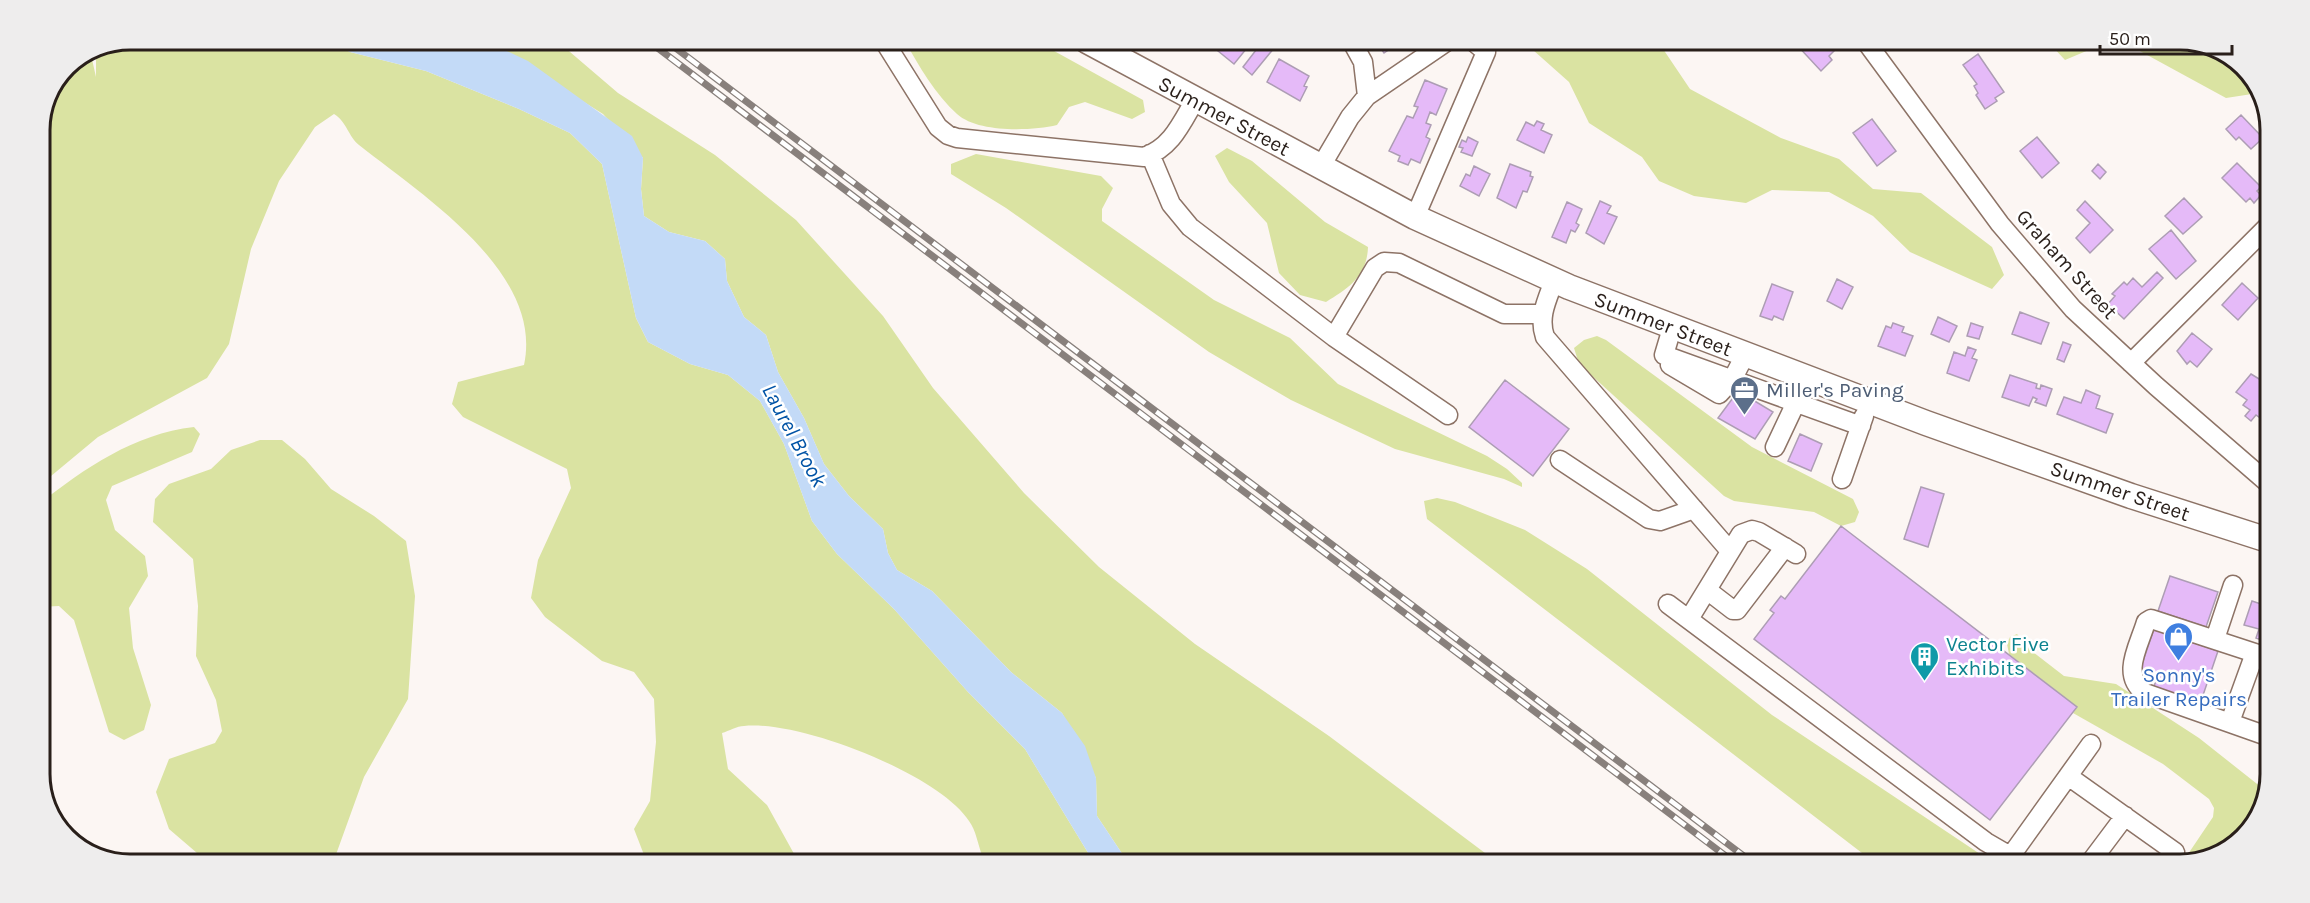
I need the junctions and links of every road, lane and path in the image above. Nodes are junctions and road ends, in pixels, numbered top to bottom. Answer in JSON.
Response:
{"nodes":[{"id":1,"x":889,"y":49,"type":"edge"},
{"id":2,"x":1114,"y":49,"type":"edge"},
{"id":3,"x":1356,"y":49,"type":"edge"},
{"id":4,"x":1436,"y":49,"type":"edge"},
{"id":5,"x":1482,"y":49,"type":"edge"},
{"id":6,"x":1871,"y":49,"type":"edge"},
{"id":7,"x":1367,"y":96,"type":"junction"},
{"id":8,"x":1195,"y":100,"type":"junction"},
{"id":9,"x":1150,"y":154,"type":"junction"},
{"id":10,"x":1320,"y":168,"type":"junction"},
{"id":11,"x":1415,"y":218,"type":"junction"},
{"id":12,"x":2260,"y":234,"type":"edge"},
{"id":13,"x":1554,"y":281,"type":"junction"},
{"id":14,"x":1542,"y":315,"type":"junction"},
{"id":15,"x":1672,"y":328,"type":"junction"},
{"id":16,"x":1334,"y":337,"type":"junction"},
{"id":17,"x":1744,"y":355,"type":"junction"},
{"id":18,"x":2131,"y":363,"type":"junction"},
{"id":19,"x":1807,"y":379,"type":"junction"},
{"id":20,"x":1732,"y":380,"type":"junction"},
{"id":21,"x":1869,"y":402,"type":"junction"},
{"id":22,"x":1797,"y":403,"type":"junction"},
{"id":23,"x":1448,"y":415,"type":"dead end"},
{"id":24,"x":1861,"y":426,"type":"junction"},
{"id":25,"x":1775,"y":447,"type":"dead end"},
{"id":26,"x":1560,"y":460,"type":"dead end"},
{"id":27,"x":2260,"y":476,"type":"edge"},
{"id":28,"x":1842,"y":479,"type":"dead end"},
{"id":29,"x":1694,"y":509,"type":"junction"},
{"id":30,"x":2260,"y":537,"type":"edge"},
{"id":31,"x":1730,"y":551,"type":"junction"},
{"id":32,"x":2233,"y":585,"type":"dead end"},
{"id":33,"x":1707,"y":590,"type":"junction"},
{"id":34,"x":1668,"y":604,"type":"dead end"},
{"id":35,"x":1689,"y":619,"type":"junction"},
{"id":36,"x":2215,"y":639,"type":"junction"},
{"id":37,"x":2260,"y":655,"type":"edge"},
{"id":38,"x":2260,"y":657,"type":"edge"},
{"id":39,"x":2230,"y":722,"type":"junction"},
{"id":40,"x":2260,"y":734,"type":"edge"},
{"id":41,"x":2091,"y":744,"type":"dead end"},
{"id":42,"x":2068,"y":776,"type":"junction"},
{"id":43,"x":2125,"y":816,"type":"junction"},
{"id":44,"x":2175,"y":852,"type":"dead end"},
{"id":45,"x":2006,"y":854,"type":"edge"},
{"id":46,"x":2021,"y":854,"type":"edge"},
{"id":47,"x":2096,"y":854,"type":"edge"}],
"edges":[{"from":1,"to":9,"type":"street"},
{"from":2,"to":8,"type":"main road","name":"Summer Street"},
{"from":3,"to":7,"type":"street"},
{"from":4,"to":7,"type":"street"},
{"from":5,"to":11,"type":"street"},
{"from":6,"to":18,"type":"street","name":"Graham Street"},
{"from":7,"to":10,"type":"street"},
{"from":8,"to":9,"type":"street"},
{"from":8,"to":10,"type":"main road","name":"Summer Street"},
{"from":9,"to":16,"type":"street"},
{"from":10,"to":11,"type":"main road","name":"Summer Street"},
{"from":11,"to":13,"type":"main road","name":"Summer Street"},
{"from":12,"to":18,"type":"street"},
{"from":13,"to":14,"type":"street"},
{"from":13,"to":15,"type":"main road","name":"Summer Street"},
{"from":14,"to":16,"type":"street"},
{"from":14,"to":29,"type":"street"},
{"from":15,"to":17,"type":"main road","name":"Summer Street"},
{"from":15,"to":20,"type":"street"},
{"from":16,"to":23,"type":"street"},
{"from":17,"to":19,"type":"main road","name":"Summer Street"},
{"from":17,"to":20,"type":"street"},
{"from":18,"to":27,"type":"street","name":"Graham Street"},
{"from":19,"to":21,"type":"main road","name":"Summer Street"},
{"from":19,"to":22,"type":"street"},
{"from":20,"to":22,"type":"street"},
{"from":21,"to":24,"type":"street"},
{"from":21,"to":30,"type":"main road","name":"Summer Street"},
{"from":22,"to":24,"type":"street"},
{"from":22,"to":25,"type":"street"},
{"from":24,"to":28,"type":"street"},
{"from":26,"to":29,"type":"street"},
{"from":29,"to":31,"type":"street"},
{"from":31,"to":33,"type":"street"},
{"from":31,"to":33,"type":"street"},
{"from":32,"to":36,"type":"street"},
{"from":33,"to":35,"type":"street"},
{"from":34,"to":35,"type":"street"},
{"from":35,"to":45,"type":"street"},
{"from":36,"to":37,"type":"street"},
{"from":36,"to":39,"type":"street"},
{"from":38,"to":39,"type":"street"},
{"from":39,"to":40,"type":"street"},
{"from":41,"to":42,"type":"street"},
{"from":42,"to":43,"type":"street"},
{"from":42,"to":46,"type":"street"},
{"from":43,"to":44,"type":"street"},
{"from":43,"to":47,"type":"street"}]}
